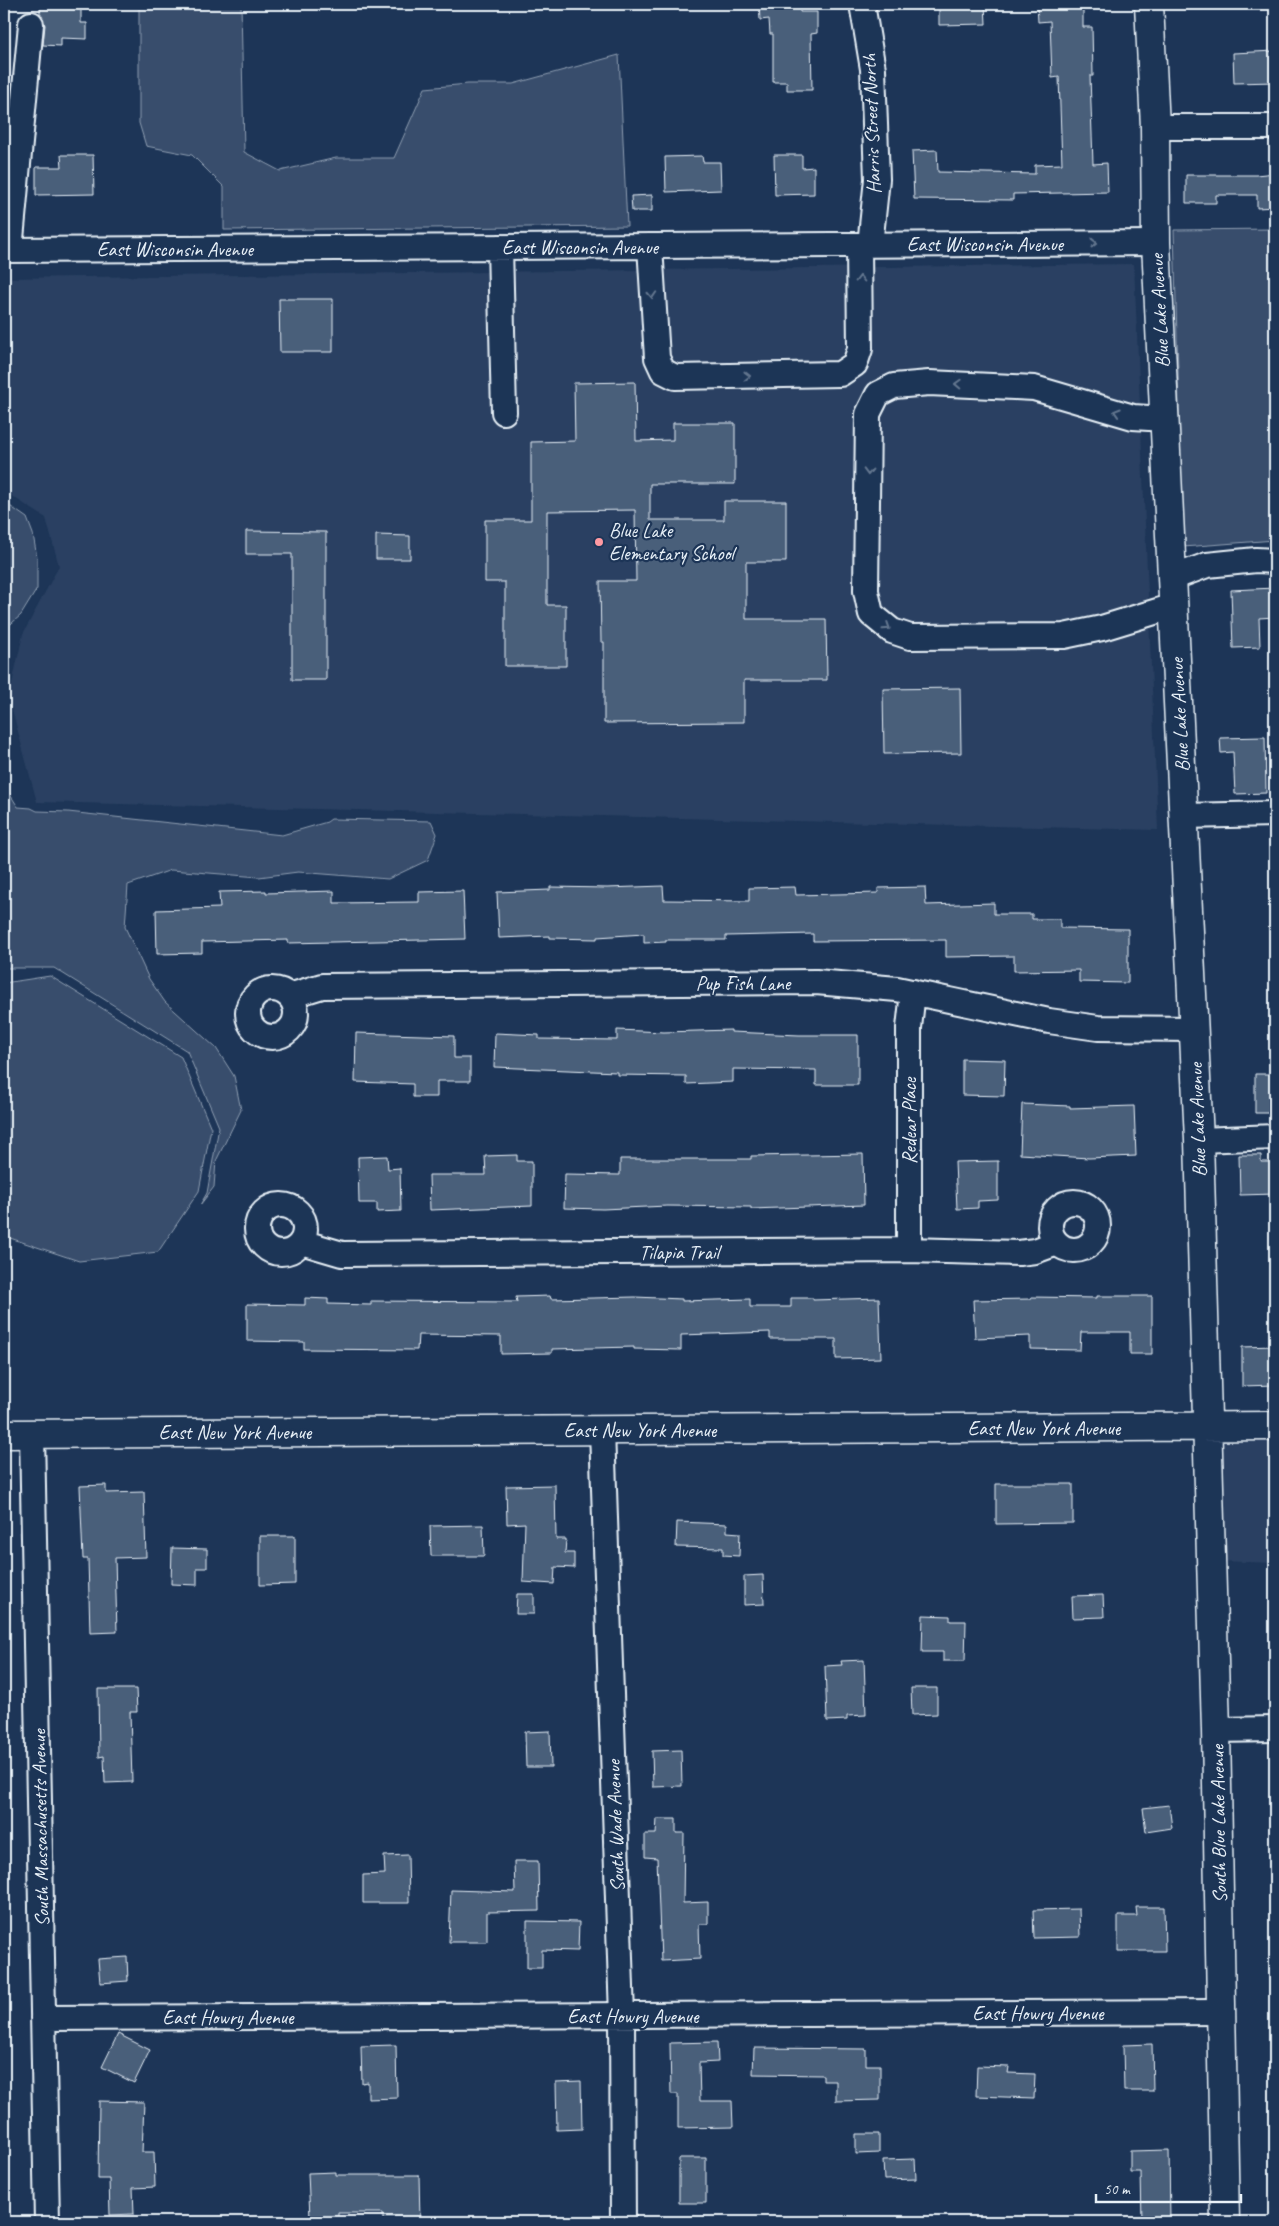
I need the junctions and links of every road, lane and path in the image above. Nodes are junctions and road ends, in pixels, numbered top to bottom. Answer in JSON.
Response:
{"nodes":[{"id":1,"x":862,"y":4,"type":"edge"},
{"id":2,"x":1149,"y":4,"type":"edge"},
{"id":3,"x":31,"y":24,"type":"dead end"},
{"id":4,"x":1155,"y":127,"type":"junction"},
{"id":5,"x":1275,"y":127,"type":"edge"},
{"id":6,"x":1156,"y":243,"type":"junction"},
{"id":7,"x":865,"y":245,"type":"junction"},
{"id":8,"x":650,"y":246,"type":"junction"},
{"id":9,"x":500,"y":247,"type":"junction"},
{"id":10,"x":7,"y":250,"type":"edge"},
{"id":11,"x":504,"y":412,"type":"dead end"},
{"id":12,"x":1165,"y":419,"type":"junction"},
{"id":13,"x":1275,"y":560,"type":"edge"},
{"id":14,"x":1172,"y":578,"type":"junction"},
{"id":15,"x":1174,"y":606,"type":"junction"},
{"id":16,"x":1275,"y":814,"type":"edge"},
{"id":17,"x":1183,"y":816,"type":"junction"},
{"id":18,"x":914,"y":992,"type":"junction"},
{"id":19,"x":289,"y":996,"type":"dead end"},
{"id":20,"x":1194,"y":1029,"type":"junction"},
{"id":21,"x":1275,"y":1136,"type":"edge"},
{"id":22,"x":1199,"y":1140,"type":"junction"},
{"id":23,"x":301,"y":1242,"type":"dead end"},
{"id":24,"x":1057,"y":1243,"type":"dead end"},
{"id":25,"x":909,"y":1250,"type":"junction"},
{"id":26,"x":1206,"y":1426,"type":"junction"},
{"id":27,"x":1275,"y":1426,"type":"edge"},
{"id":28,"x":602,"y":1430,"type":"junction"},
{"id":29,"x":32,"y":1433,"type":"junction"},
{"id":30,"x":4,"y":1434,"type":"edge"},
{"id":31,"x":1275,"y":1729,"type":"edge"},
{"id":32,"x":1216,"y":1730,"type":"junction"},
{"id":33,"x":1222,"y":2012,"type":"junction"},
{"id":34,"x":622,"y":2016,"type":"junction"},
{"id":35,"x":43,"y":2018,"type":"junction"},
{"id":36,"x":47,"y":2222,"type":"edge"},
{"id":37,"x":623,"y":2222,"type":"edge"},
{"id":38,"x":1226,"y":2222,"type":"edge"}],
"edges":[{"from":1,"to":7,"type":"street","name":"Harris Street North"},
{"from":2,"to":4,"type":"main road","name":"Blue Lake Avenue"},
{"from":3,"to":10,"type":"street"},
{"from":4,"to":5,"type":"street"},
{"from":4,"to":6,"type":"main road","name":"Blue Lake Avenue"},
{"from":7,"to":6,"type":"street","name":"East Wisconsin Avenue","one_way":true},
{"from":6,"to":12,"type":"main road","name":"Blue Lake Avenue"},
{"from":7,"to":8,"type":"street","name":"East Wisconsin Avenue"},
{"from":8,"to":7,"type":"street","name":"Harris Street North","one_way":true},
{"from":8,"to":9,"type":"street","name":"East Wisconsin Avenue"},
{"from":9,"to":10,"type":"street","name":"East Wisconsin Avenue"},
{"from":9,"to":11,"type":"street"},
{"from":12,"to":14,"type":"main road","name":"Blue Lake Avenue"},
{"from":12,"to":15,"type":"street","one_way":true},
{"from":13,"to":14,"type":"street"},
{"from":14,"to":15,"type":"main road","name":"Blue Lake Avenue"},
{"from":15,"to":17,"type":"main road","name":"Blue Lake Avenue"},
{"from":16,"to":17,"type":"street"},
{"from":17,"to":20,"type":"main road","name":"Blue Lake Avenue"},
{"from":18,"to":19,"type":"street","name":"Pup Fish Lane"},
{"from":18,"to":20,"type":"street","name":"Pup Fish Lane"},
{"from":18,"to":25,"type":"street","name":"Redear Place"},
{"from":20,"to":22,"type":"main road","name":"Blue Lake Avenue"},
{"from":21,"to":22,"type":"street"},
{"from":22,"to":26,"type":"main road","name":"Blue Lake Avenue"},
{"from":23,"to":25,"type":"street","name":"Tilapia Trail"},
{"from":24,"to":25,"type":"street","name":"Tilapia Trail"},
{"from":26,"to":27,"type":"main road","name":"East New York Avenue"},
{"from":26,"to":28,"type":"main road","name":"East New York Avenue"},
{"from":26,"to":32,"type":"main road","name":"South Blue Lake Avenue"},
{"from":28,"to":29,"type":"main road","name":"East New York Avenue"},
{"from":28,"to":34,"type":"street","name":"South Wade Avenue"},
{"from":29,"to":30,"type":"main road","name":"East New York Avenue"},
{"from":29,"to":35,"type":"street","name":"South Massachusetts Avenue"},
{"from":31,"to":32,"type":"street"},
{"from":32,"to":33,"type":"main road","name":"South Blue Lake Avenue"},
{"from":33,"to":34,"type":"street","name":"East Howry Avenue"},
{"from":33,"to":38,"type":"main road","name":"South Blue Lake Avenue"},
{"from":34,"to":35,"type":"street","name":"East Howry Avenue"},
{"from":34,"to":37,"type":"street","name":"South Wade Avenue"},
{"from":35,"to":36,"type":"street","name":"South Massachusetts Avenue"}]}
